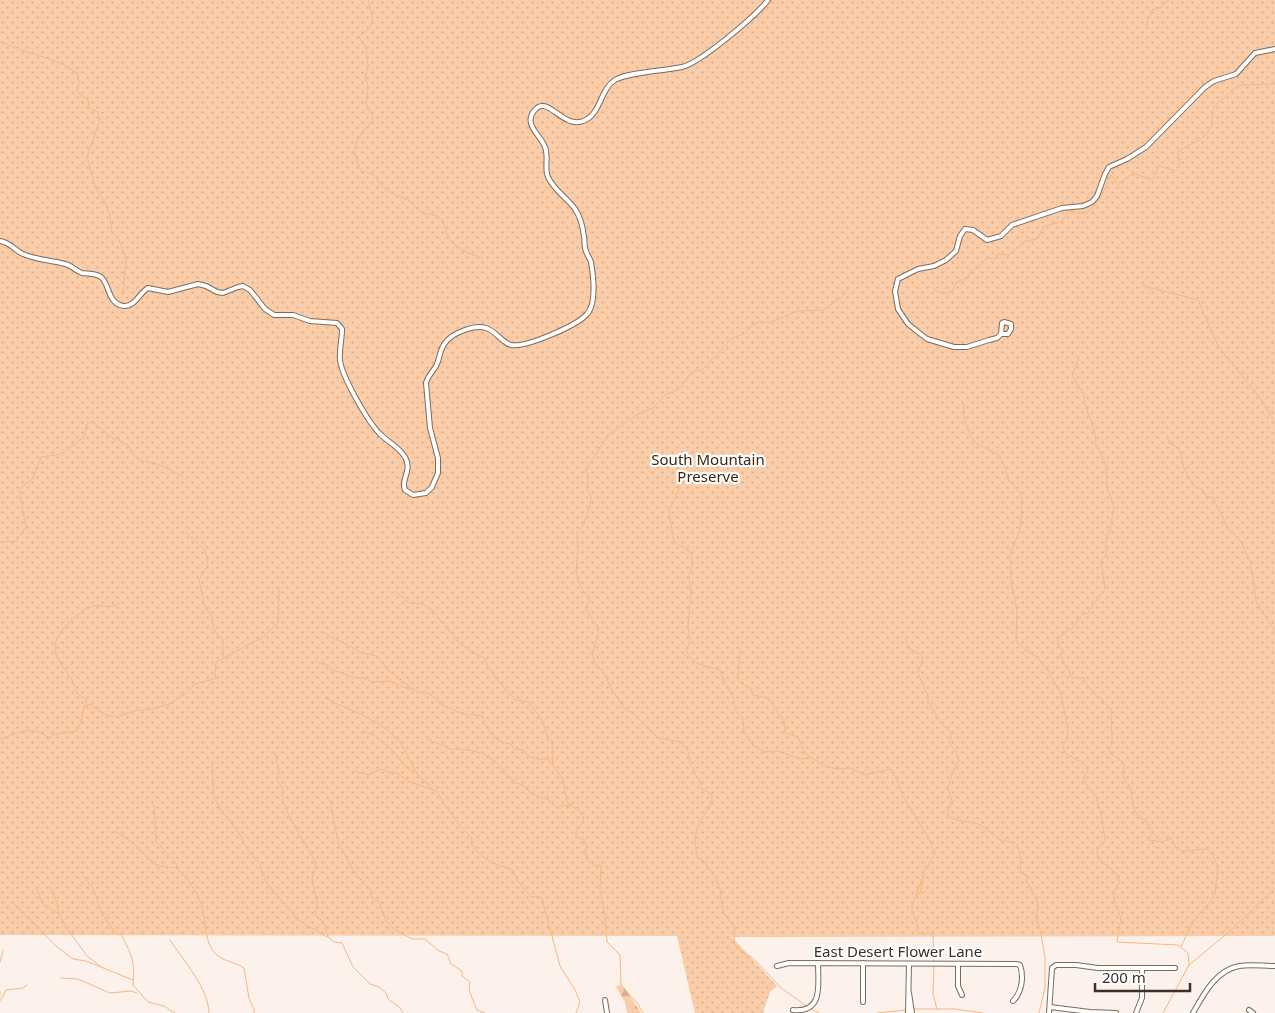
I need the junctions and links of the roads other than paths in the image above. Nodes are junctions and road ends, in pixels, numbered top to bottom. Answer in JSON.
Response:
{"nodes":[{"id":1,"x":768,"y":0,"type":"edge"},
{"id":2,"x":1275,"y":49,"type":"edge"},
{"id":3,"x":0,"y":240,"type":"edge"},
{"id":4,"x":1001,"y":334,"type":"dead end"},
{"id":5,"x":818,"y":963,"type":"junction"},
{"id":6,"x":863,"y":964,"type":"junction"},
{"id":7,"x":909,"y":964,"type":"junction"},
{"id":8,"x":958,"y":964,"type":"junction"},
{"id":9,"x":777,"y":966,"type":"dead end"},
{"id":10,"x":1275,"y":966,"type":"edge"},
{"id":11,"x":1142,"y":968,"type":"junction"},
{"id":12,"x":1175,"y":968,"type":"dead end"},
{"id":13,"x":962,"y":994,"type":"dead end"},
{"id":14,"x":605,"y":1000,"type":"dead end"},
{"id":15,"x":1013,"y":1001,"type":"dead end"},
{"id":16,"x":863,"y":1002,"type":"dead end"},
{"id":17,"x":1050,"y":1007,"type":"junction"},
{"id":18,"x":793,"y":1010,"type":"dead end"},
{"id":19,"x":910,"y":1012,"type":"edge"},
{"id":20,"x":607,"y":1013,"type":"edge"},
{"id":21,"x":1049,"y":1013,"type":"edge"},
{"id":22,"x":1116,"y":1013,"type":"edge"},
{"id":23,"x":1136,"y":1013,"type":"edge"},
{"id":24,"x":1193,"y":1013,"type":"edge"}],
"edges":[{"from":1,"to":3,"type":"street"},
{"from":2,"to":4,"type":"street"},
{"from":5,"to":6,"type":"street","name":"East Desert Flower Lane"},
{"from":5,"to":9,"type":"street","name":"East Desert Flower Lane"},
{"from":5,"to":18,"type":"street"},
{"from":6,"to":7,"type":"street","name":"East Desert Flower Lane"},
{"from":6,"to":16,"type":"street"},
{"from":7,"to":8,"type":"street","name":"East Desert Flower Lane"},
{"from":7,"to":19,"type":"street"},
{"from":8,"to":13,"type":"street"},
{"from":8,"to":15,"type":"street","name":"East Desert Flower Lane"},
{"from":10,"to":24,"type":"street"},
{"from":11,"to":12,"type":"street"},
{"from":11,"to":17,"type":"street"},
{"from":11,"to":23,"type":"street"},
{"from":14,"to":20,"type":"street"},
{"from":17,"to":21,"type":"street"},
{"from":17,"to":22,"type":"street"}]}
